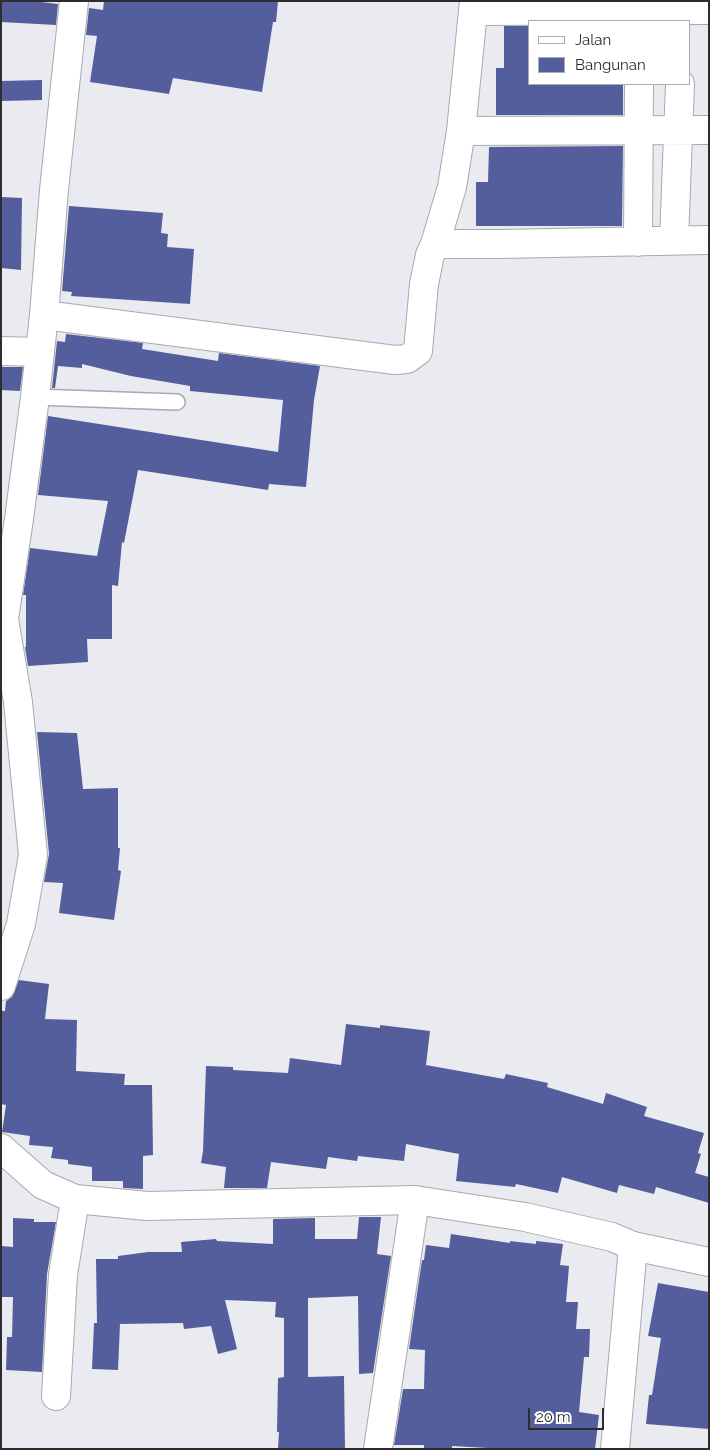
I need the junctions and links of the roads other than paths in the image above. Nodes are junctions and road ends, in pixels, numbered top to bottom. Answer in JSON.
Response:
{"nodes":[{"id":1,"x":74,"y":1,"type":"edge"},
{"id":2,"x":473,"y":6,"type":"edge"},
{"id":3,"x":640,"y":11,"type":"edge"},
{"id":4,"x":690,"y":11,"type":"edge"},
{"id":5,"x":639,"y":85,"type":"edge"},
{"id":6,"x":680,"y":85,"type":"edge"},
{"id":7,"x":638,"y":129,"type":"junction"},
{"id":8,"x":462,"y":130,"type":"junction"},
{"id":9,"x":678,"y":130,"type":"junction"},
{"id":10,"x":709,"y":130,"type":"edge"},
{"id":11,"x":674,"y":240,"type":"junction"},
{"id":12,"x":709,"y":240,"type":"edge"},
{"id":13,"x":638,"y":242,"type":"junction"},
{"id":14,"x":433,"y":249,"type":"junction"},
{"id":15,"x":44,"y":315,"type":"junction"},
{"id":16,"x":1,"y":351,"type":"edge"},
{"id":17,"x":40,"y":352,"type":"junction"},
{"id":18,"x":35,"y":397,"type":"junction"},
{"id":19,"x":178,"y":402,"type":"dead end"},
{"id":20,"x":2,"y":619,"type":"edge"},
{"id":21,"x":1,"y":985,"type":"edge"},
{"id":22,"x":1,"y":1148,"type":"edge"},
{"id":23,"x":75,"y":1199,"type":"junction"},
{"id":24,"x":415,"y":1200,"type":"junction"},
{"id":25,"x":633,"y":1246,"type":"junction"},
{"id":26,"x":709,"y":1262,"type":"edge"},
{"id":27,"x":56,"y":1396,"type":"dead end"},
{"id":28,"x":378,"y":1449,"type":"edge"},
{"id":29,"x":616,"y":1449,"type":"edge"}],
"edges":[{"from":1,"to":15,"type":"street"},
{"from":2,"to":3,"type":"street"},
{"from":2,"to":8,"type":"street"},
{"from":3,"to":4,"type":"street"},
{"from":5,"to":7,"type":"street"},
{"from":6,"to":9,"type":"street"},
{"from":7,"to":8,"type":"street"},
{"from":7,"to":9,"type":"street"},
{"from":7,"to":13,"type":"street"},
{"from":8,"to":14,"type":"street"},
{"from":9,"to":10,"type":"street"},
{"from":9,"to":11,"type":"street"},
{"from":11,"to":12,"type":"street"},
{"from":11,"to":13,"type":"street"},
{"from":13,"to":14,"type":"street"},
{"from":14,"to":15,"type":"street"},
{"from":15,"to":17,"type":"street"},
{"from":16,"to":17,"type":"street"},
{"from":17,"to":18,"type":"street"},
{"from":18,"to":19,"type":"lane"},
{"from":18,"to":20,"type":"street"},
{"from":20,"to":21,"type":"street"},
{"from":22,"to":23,"type":"street"},
{"from":23,"to":24,"type":"street"},
{"from":23,"to":27,"type":"street"},
{"from":24,"to":25,"type":"street"},
{"from":24,"to":28,"type":"street"},
{"from":25,"to":26,"type":"street"},
{"from":25,"to":29,"type":"street"}]}
